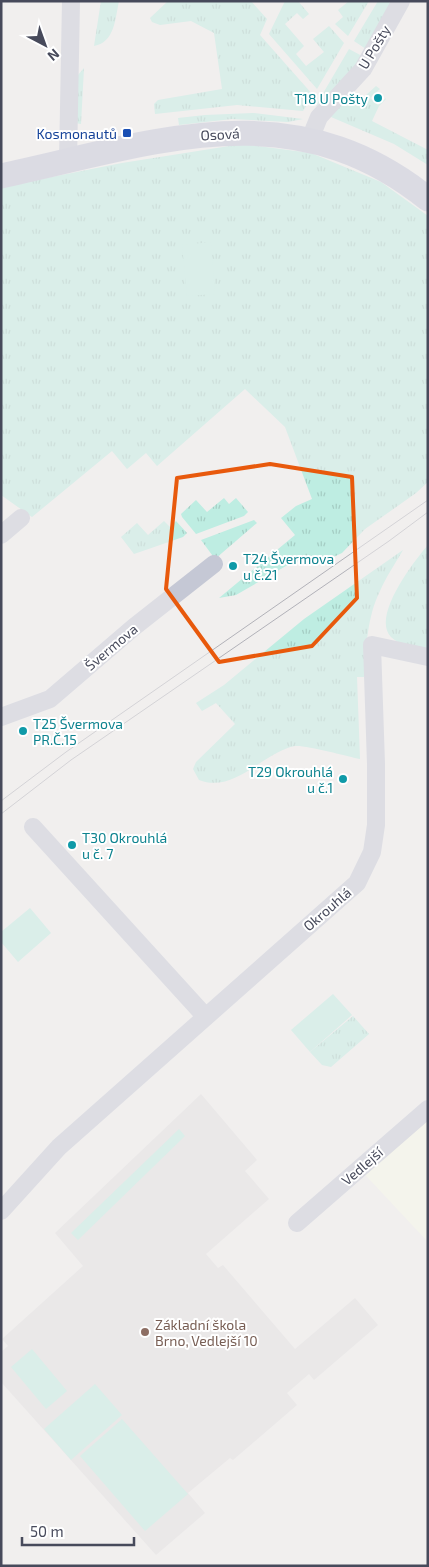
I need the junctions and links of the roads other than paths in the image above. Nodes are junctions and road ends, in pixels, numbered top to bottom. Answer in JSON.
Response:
{"nodes":[{"id":1,"x":71,"y":1,"type":"edge"},
{"id":2,"x":401,"y":1,"type":"edge"},
{"id":3,"x":310,"y":139,"type":"junction"},
{"id":4,"x":68,"y":161,"type":"junction"},
{"id":5,"x":1,"y":176,"type":"edge"},
{"id":6,"x":428,"y":199,"type":"edge"},
{"id":7,"x":21,"y":518,"type":"dead end"},
{"id":8,"x":1,"y":535,"type":"edge"},
{"id":9,"x":214,"y":564,"type":"dead end"},
{"id":10,"x":428,"y":656,"type":"edge"},
{"id":11,"x":1,"y":717,"type":"edge"},
{"id":12,"x":33,"y":827,"type":"dead end"},
{"id":13,"x":205,"y":1016,"type":"junction"},
{"id":14,"x":428,"y":1109,"type":"edge"},
{"id":15,"x":4,"y":1201,"type":"edge"},
{"id":16,"x":297,"y":1223,"type":"dead end"}],
"edges":[{"from":1,"to":4,"type":"street"},
{"from":2,"to":3,"type":"street","name":"U Pošty"},
{"from":3,"to":4,"type":"street","name":"Osová"},
{"from":3,"to":6,"type":"street","name":"Osová"},
{"from":4,"to":5,"type":"street","name":"Osová"},
{"from":7,"to":8,"type":"street"},
{"from":9,"to":11,"type":"street","name":"Švermova"},
{"from":10,"to":13,"type":"street","name":"Okrouhlá"},
{"from":12,"to":13,"type":"street"},
{"from":13,"to":15,"type":"street","name":"Okrouhlá"},
{"from":14,"to":16,"type":"street","name":"Vedlejší"}]}
